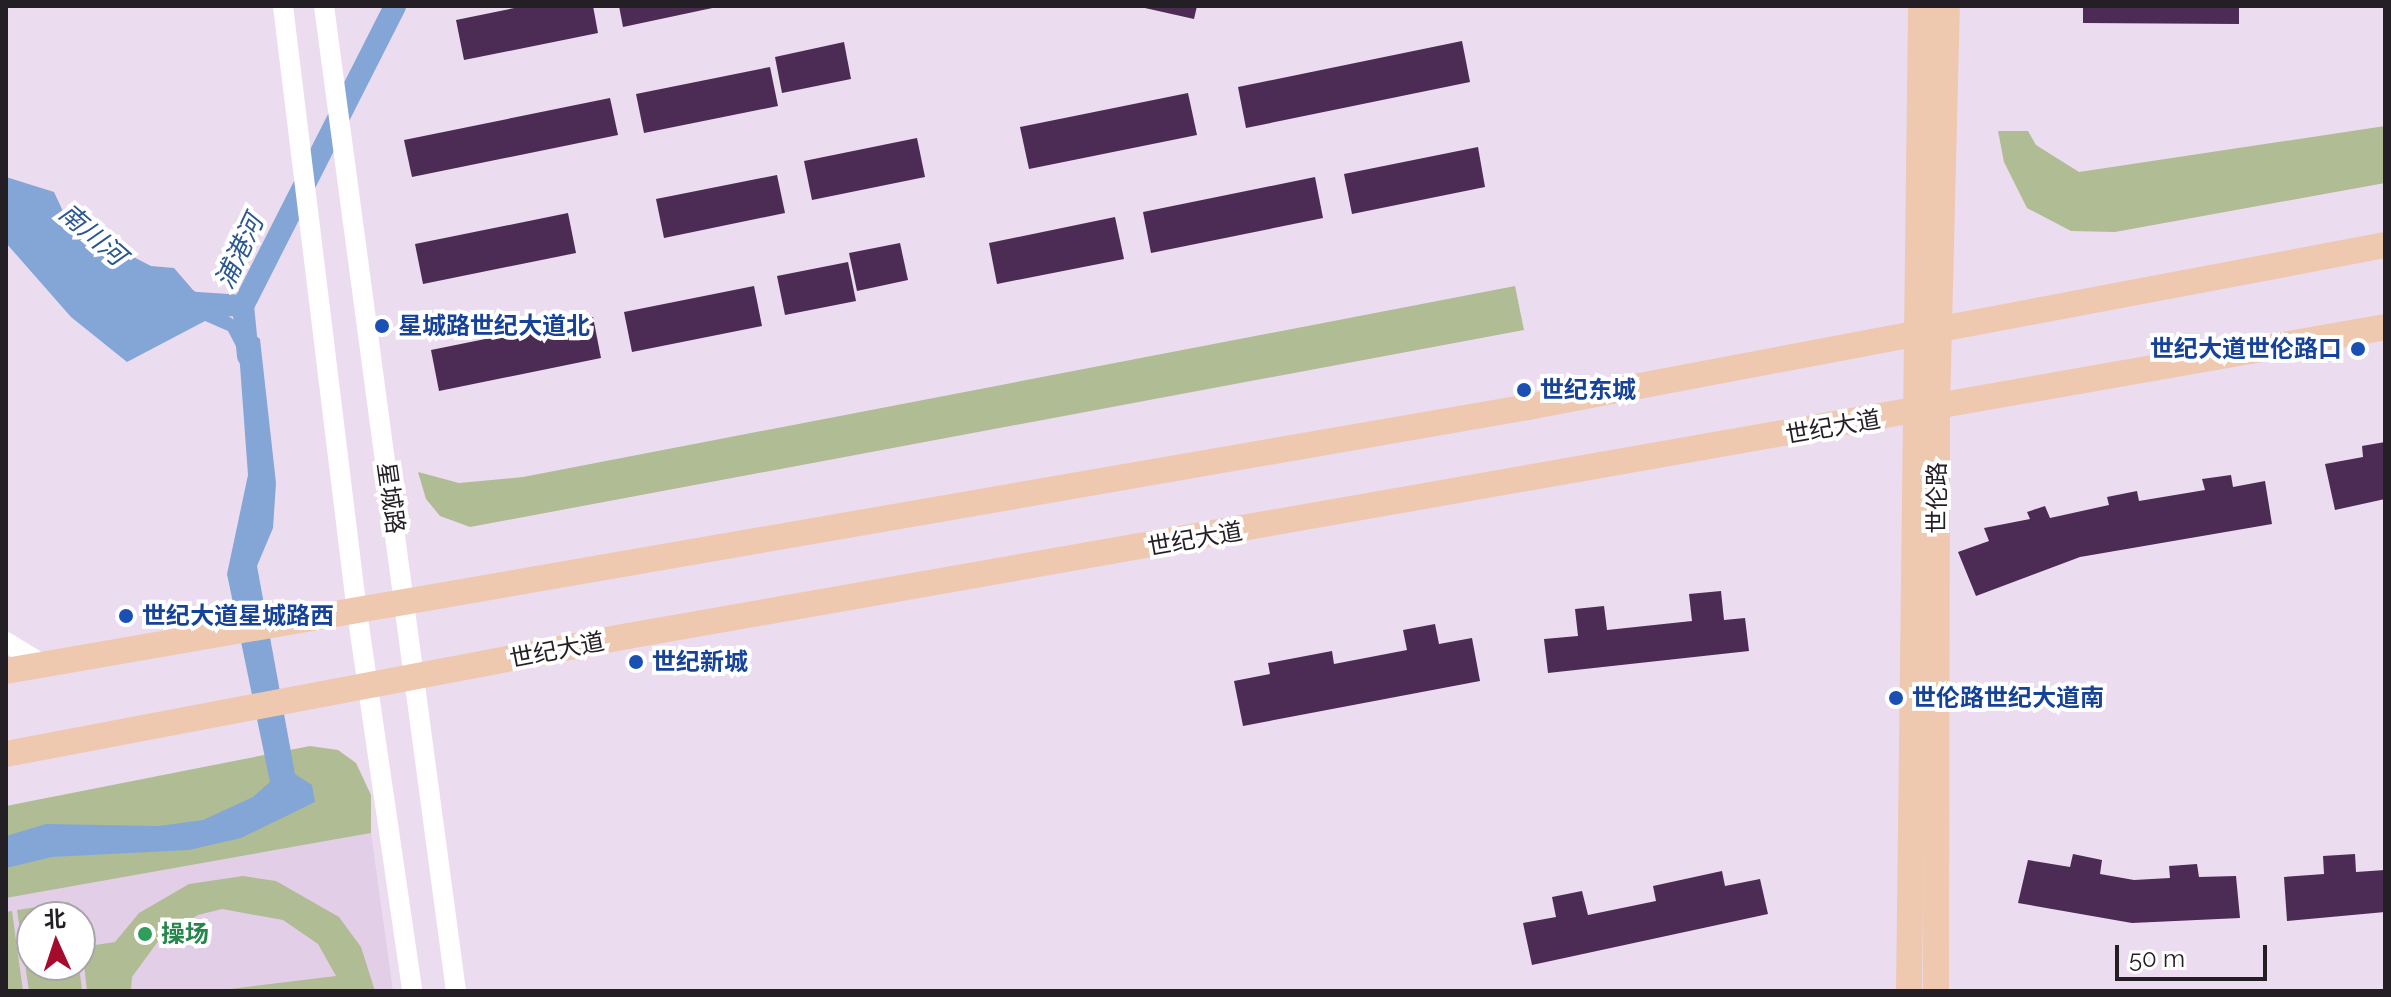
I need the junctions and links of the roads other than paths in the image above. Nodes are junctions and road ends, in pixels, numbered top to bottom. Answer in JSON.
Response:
{"nodes":[{"id":1,"x":283,"y":6,"type":"edge"},
{"id":2,"x":324,"y":6,"type":"edge"},
{"id":3,"x":1921,"y":6,"type":"edge"},
{"id":4,"x":1947,"y":6,"type":"edge"},
{"id":5,"x":2385,"y":245,"type":"edge"},
{"id":6,"x":2385,"y":327,"type":"edge"},
{"id":7,"x":1927,"y":328,"type":"junction"},
{"id":8,"x":1925,"y":410,"type":"junction"},
{"id":9,"x":405,"y":603,"type":"junction"},
{"id":10,"x":357,"y":612,"type":"junction"},
{"id":11,"x":6,"y":642,"type":"edge"},
{"id":12,"x":42,"y":664,"type":"junction"},
{"id":13,"x":6,"y":671,"type":"edge"},
{"id":14,"x":417,"y":678,"type":"junction"},
{"id":15,"x":372,"y":685,"type":"junction"},
{"id":16,"x":6,"y":754,"type":"edge"},
{"id":17,"x":412,"y":991,"type":"edge"},
{"id":18,"x":456,"y":991,"type":"edge"},
{"id":19,"x":1909,"y":991,"type":"edge"},
{"id":20,"x":1936,"y":991,"type":"edge"}],
"edges":[{"from":1,"to":10,"type":"street","name":"星城路"},
{"from":2,"to":9,"type":"street","name":"星城路"},
{"from":3,"to":7,"type":"main road","name":"世伦路"},
{"from":4,"to":7,"type":"main road","name":"世伦路"},
{"from":5,"to":7,"type":"main road"},
{"from":6,"to":8,"type":"main road","name":"世纪大道"},
{"from":7,"to":8,"type":"main road","name":"世伦路"},
{"from":7,"to":9,"type":"main road"},
{"from":8,"to":14,"type":"main road","name":"世纪大道"},
{"from":8,"to":19,"type":"main road","name":"世伦路"},
{"from":8,"to":20,"type":"main road","name":"世伦路"},
{"from":9,"to":10,"type":"main road"},
{"from":9,"to":14,"type":"street","name":"星城路"},
{"from":10,"to":12,"type":"main road"},
{"from":10,"to":15,"type":"street","name":"星城路"},
{"from":11,"to":12,"type":"street"},
{"from":12,"to":13,"type":"main road"},
{"from":14,"to":15,"type":"main road","name":"世纪大道"},
{"from":14,"to":18,"type":"street","name":"星城路"},
{"from":15,"to":16,"type":"main road","name":"世纪大道"},
{"from":15,"to":17,"type":"street","name":"星城路"}]}
